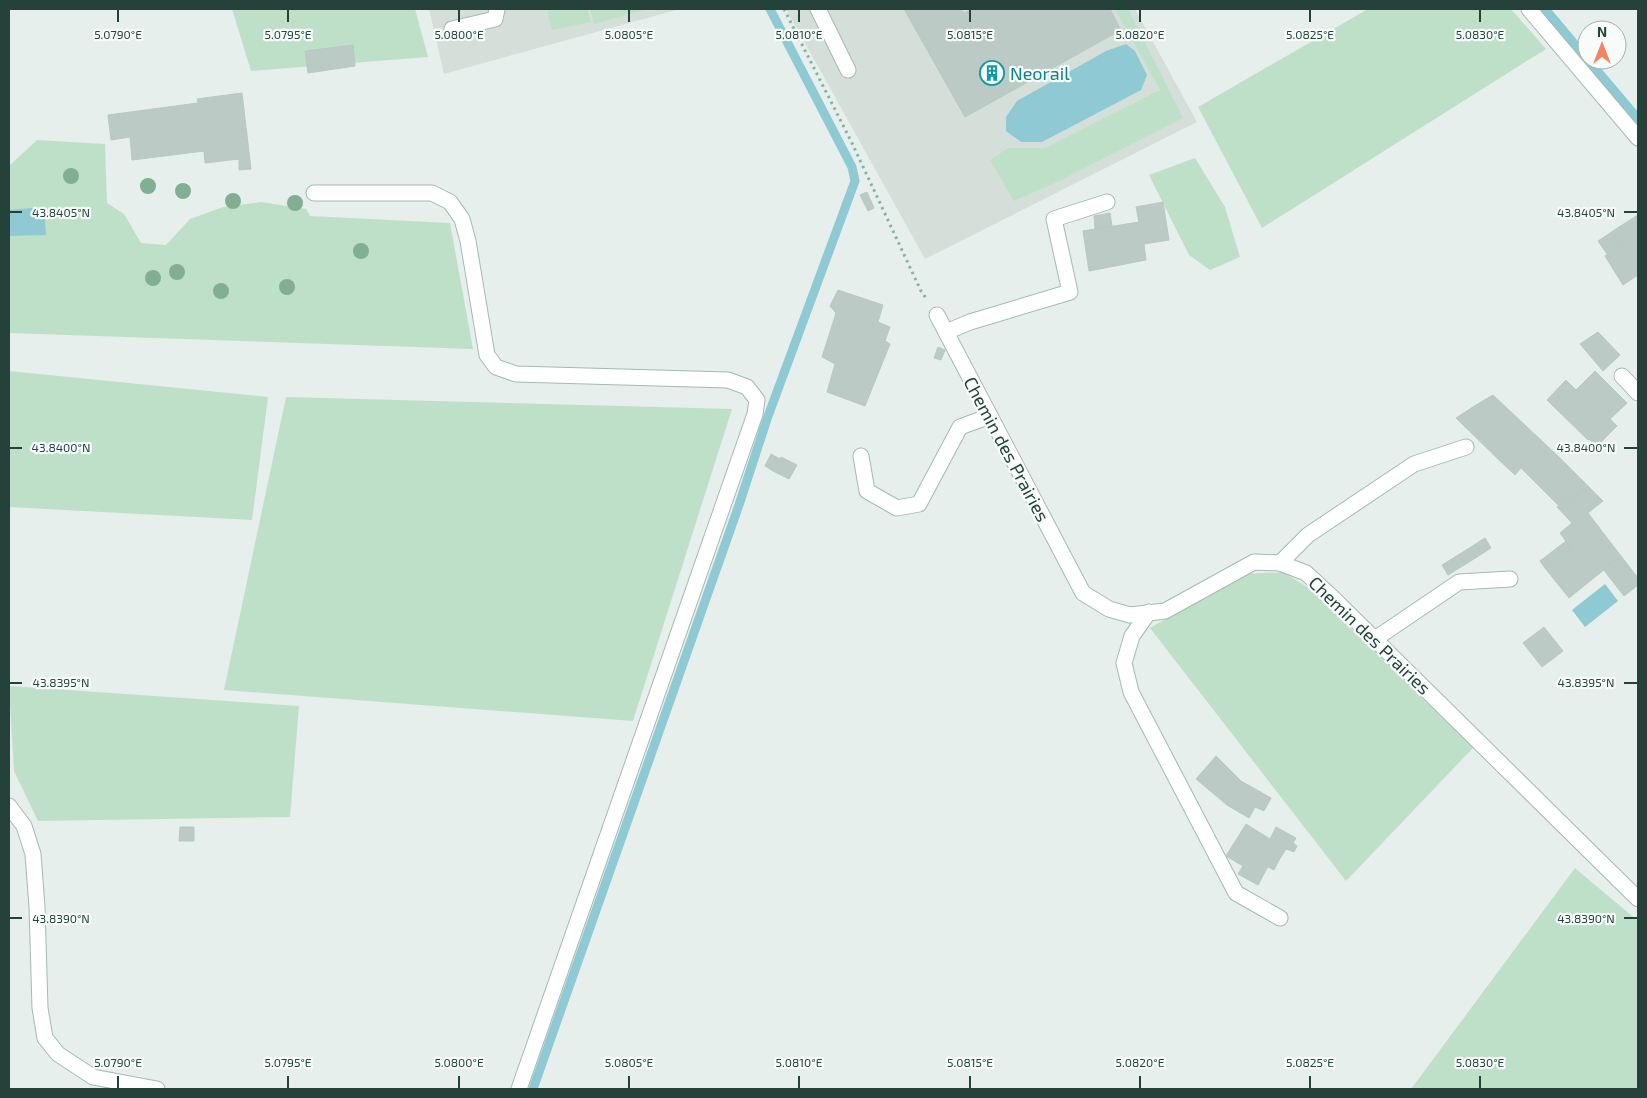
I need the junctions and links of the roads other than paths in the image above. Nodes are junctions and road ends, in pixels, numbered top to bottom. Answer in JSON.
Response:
{"nodes":[{"id":1,"x":497,"y":9,"type":"edge"},
{"id":2,"x":818,"y":9,"type":"edge"},
{"id":3,"x":1529,"y":9,"type":"edge"},
{"id":4,"x":452,"y":29,"type":"dead end"},
{"id":5,"x":848,"y":70,"type":"dead end"},
{"id":6,"x":1638,"y":138,"type":"edge"},
{"id":7,"x":314,"y":193,"type":"dead end"},
{"id":8,"x":1107,"y":202,"type":"dead end"},
{"id":9,"x":937,"y":314,"type":"road end"},
{"id":10,"x":946,"y":332,"type":"junction"},
{"id":11,"x":1622,"y":376,"type":"dead end"},
{"id":12,"x":1638,"y":393,"type":"edge"},
{"id":13,"x":990,"y":416,"type":"junction"},
{"id":14,"x":1466,"y":447,"type":"dead end"},
{"id":15,"x":861,"y":456,"type":"dead end"},
{"id":16,"x":1280,"y":562,"type":"junction"},
{"id":17,"x":1510,"y":578,"type":"dead end"},
{"id":18,"x":1149,"y":612,"type":"junction"},
{"id":19,"x":1375,"y":639,"type":"junction"},
{"id":20,"x":9,"y":806,"type":"edge"},
{"id":21,"x":1638,"y":899,"type":"edge"},
{"id":22,"x":1280,"y":918,"type":"dead end"},
{"id":23,"x":157,"y":1089,"type":"edge"},
{"id":24,"x":519,"y":1089,"type":"edge"}],
"edges":[{"from":1,"to":4,"type":"street"},
{"from":2,"to":5,"type":"street"},
{"from":3,"to":6,"type":"street"},
{"from":7,"to":24,"type":"street"},
{"from":8,"to":10,"type":"street"},
{"from":9,"to":10,"type":"street","name":"Chemin des Prairies"},
{"from":10,"to":13,"type":"street","name":"Chemin des Prairies"},
{"from":11,"to":12,"type":"street"},
{"from":13,"to":15,"type":"street"},
{"from":13,"to":18,"type":"street","name":"Chemin des Prairies"},
{"from":14,"to":16,"type":"street"},
{"from":16,"to":18,"type":"street","name":"Chemin des Prairies"},
{"from":16,"to":19,"type":"street","name":"Chemin des Prairies"},
{"from":17,"to":19,"type":"street"},
{"from":18,"to":22,"type":"street"},
{"from":19,"to":21,"type":"street","name":"Chemin des Prairies"},
{"from":20,"to":23,"type":"street"}]}
